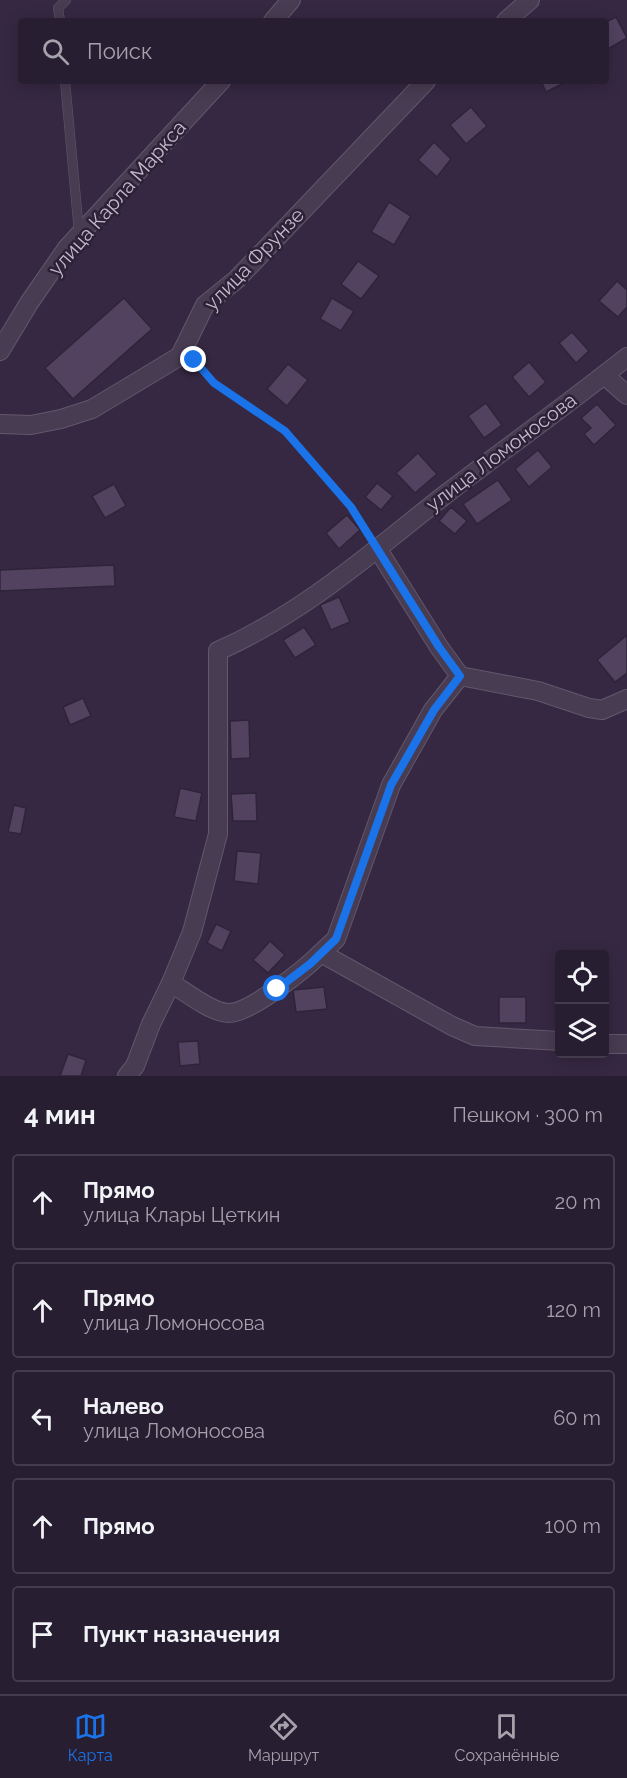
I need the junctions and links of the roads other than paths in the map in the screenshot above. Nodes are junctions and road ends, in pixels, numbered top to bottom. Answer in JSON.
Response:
{"nodes":[{"id":1,"x":66,"y":0,"type":"edge"},
{"id":2,"x":530,"y":0,"type":"edge"},
{"id":3,"x":55,"y":4,"type":"edge"},
{"id":4,"x":510,"y":18,"type":"edge"},
{"id":5,"x":65,"y":84,"type":"edge"},
{"id":6,"x":218,"y":84,"type":"edge"},
{"id":7,"x":423,"y":84,"type":"edge"},
{"id":8,"x":80,"y":234,"type":"junction"},
{"id":9,"x":0,"y":351,"type":"edge"},
{"id":10,"x":627,"y":357,"type":"edge"},
{"id":11,"x":604,"y":375,"type":"junction"},
{"id":12,"x":627,"y":395,"type":"edge"},
{"id":13,"x":0,"y":424,"type":"edge"},
{"id":14,"x":377,"y":548,"type":"junction"},
{"id":15,"x":460,"y":676,"type":"junction"},
{"id":16,"x":627,"y":699,"type":"edge"},
{"id":17,"x":321,"y":953,"type":"junction"},
{"id":18,"x":171,"y":983,"type":"junction"},
{"id":19,"x":555,"y":1041,"type":"edge"},
{"id":20,"x":609,"y":1044,"type":"edge"},
{"id":21,"x":627,"y":1044,"type":"edge"},
{"id":22,"x":127,"y":1076,"type":"edge"}],
"edges":[{"from":1,"to":3,"type":"lane"},
{"from":2,"to":4,"type":"street"},
{"from":5,"to":8,"type":"lane"},
{"from":6,"to":8,"type":"street","name":"улица Карла Маркса"},
{"from":7,"to":13,"type":"street","name":"улица Фрунзе"},
{"from":8,"to":9,"type":"street","name":"улица Карла Маркса"},
{"from":10,"to":11,"type":"street","name":"улица Ломоносова"},
{"from":11,"to":12,"type":"street"},
{"from":11,"to":14,"type":"street","name":"улица Ломоносова"},
{"from":14,"to":15,"type":"street"},
{"from":14,"to":18,"type":"street","name":"улица Ломоносова"},
{"from":15,"to":16,"type":"street"},
{"from":15,"to":17,"type":"street"},
{"from":17,"to":18,"type":"street"},
{"from":17,"to":19,"type":"street"},
{"from":18,"to":22,"type":"street","name":"улица Ломоносова"},
{"from":20,"to":21,"type":"street"}]}
